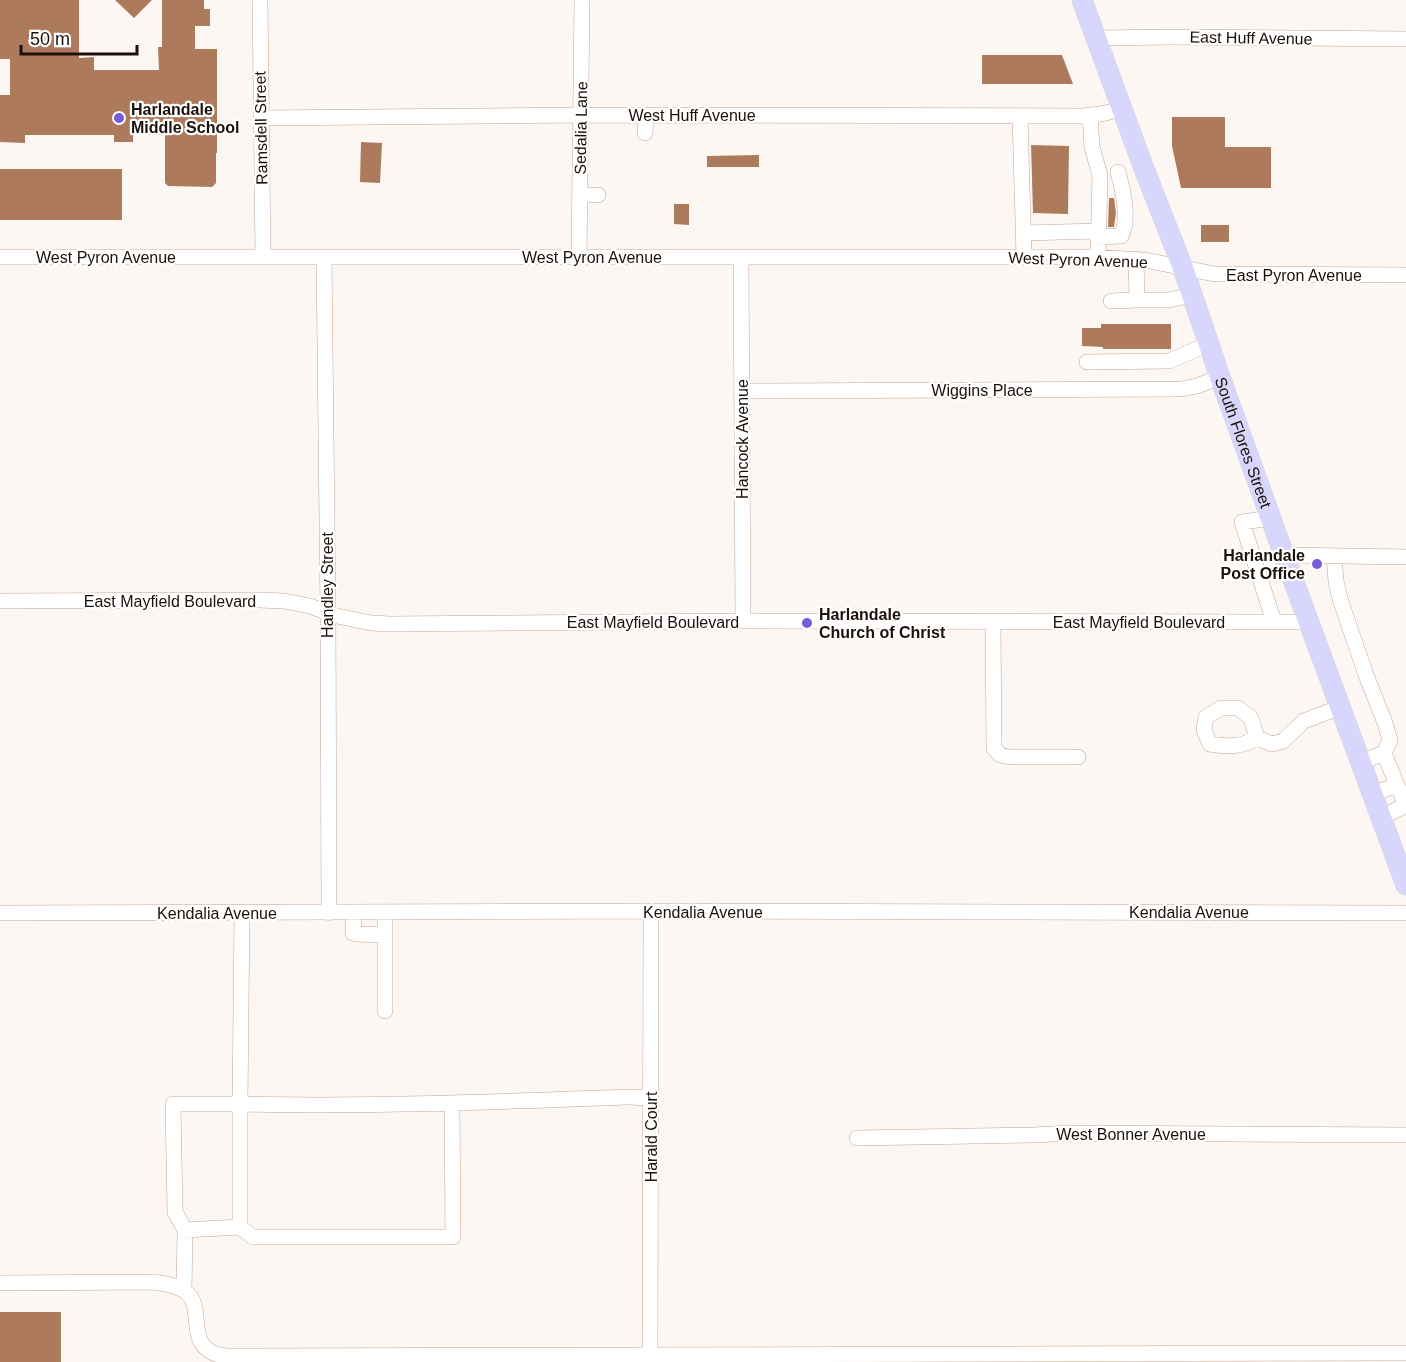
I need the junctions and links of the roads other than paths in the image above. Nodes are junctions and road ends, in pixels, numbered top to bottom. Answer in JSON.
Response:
{"nodes":[{"id":1,"x":260,"y":0,"type":"edge"},
{"id":2,"x":582,"y":0,"type":"edge"},
{"id":3,"x":1082,"y":0,"type":"edge"},
{"id":4,"x":1096,"y":38,"type":"junction"},
{"id":5,"x":1406,"y":39,"type":"edge"},
{"id":6,"x":1122,"y":109,"type":"junction"},
{"id":7,"x":581,"y":115,"type":"junction"},
{"id":8,"x":646,"y":115,"type":"junction"},
{"id":9,"x":1090,"y":115,"type":"junction"},
{"id":10,"x":1020,"y":116,"type":"junction"},
{"id":11,"x":261,"y":118,"type":"junction"},
{"id":12,"x":645,"y":133,"type":"dead end"},
{"id":13,"x":1143,"y":166,"type":"junction"},
{"id":14,"x":1118,"y":172,"type":"junction"},
{"id":15,"x":1100,"y":176,"type":"junction"},
{"id":16,"x":580,"y":195,"type":"junction"},
{"id":17,"x":598,"y":195,"type":"dead end"},
{"id":18,"x":1024,"y":233,"type":"junction"},
{"id":19,"x":1098,"y":234,"type":"junction"},
{"id":20,"x":0,"y":257,"type":"edge"},
{"id":21,"x":263,"y":257,"type":"junction"},
{"id":22,"x":324,"y":257,"type":"junction"},
{"id":23,"x":579,"y":257,"type":"junction"},
{"id":24,"x":741,"y":257,"type":"junction"},
{"id":25,"x":1024,"y":257,"type":"junction"},
{"id":26,"x":1098,"y":257,"type":"junction"},
{"id":27,"x":1137,"y":260,"type":"junction"},
{"id":28,"x":1183,"y":268,"type":"junction"},
{"id":29,"x":1406,"y":275,"type":"edge"},
{"id":30,"x":1192,"y":295,"type":"junction"},
{"id":31,"x":1137,"y":300,"type":"junction"},
{"id":32,"x":1111,"y":301,"type":"dead end"},
{"id":33,"x":1209,"y":344,"type":"junction"},
{"id":34,"x":1147,"y":361,"type":"junction"},
{"id":35,"x":1087,"y":362,"type":"dead end"},
{"id":36,"x":1220,"y":377,"type":"junction"},
{"id":37,"x":1147,"y":389,"type":"junction"},
{"id":38,"x":742,"y":391,"type":"junction"},
{"id":39,"x":1271,"y":518,"type":"junction"},
{"id":40,"x":1284,"y":555,"type":"junction"},
{"id":41,"x":1334,"y":555,"type":"junction"},
{"id":42,"x":1406,"y":556,"type":"edge"},
{"id":43,"x":0,"y":602,"type":"edge"},
{"id":44,"x":328,"y":612,"type":"junction"},
{"id":45,"x":743,"y":621,"type":"junction"},
{"id":46,"x":993,"y":622,"type":"junction"},
{"id":47,"x":1274,"y":622,"type":"junction"},
{"id":48,"x":1310,"y":622,"type":"junction"},
{"id":49,"x":1341,"y":707,"type":"junction"},
{"id":50,"x":1257,"y":738,"type":"dead end"},
{"id":51,"x":1384,"y":753,"type":"junction"},
{"id":52,"x":1078,"y":756,"type":"dead end"},
{"id":53,"x":1361,"y":762,"type":"junction"},
{"id":54,"x":1397,"y":784,"type":"junction"},
{"id":55,"x":1373,"y":794,"type":"junction"},
{"id":56,"x":1406,"y":805,"type":"edge"},
{"id":57,"x":1382,"y":817,"type":"junction"},
{"id":58,"x":1399,"y":842,"type":"edge"},
{"id":59,"x":1406,"y":885,"type":"edge"},
{"id":60,"x":651,"y":911,"type":"junction"},
{"id":61,"x":242,"y":913,"type":"junction"},
{"id":62,"x":328,"y":913,"type":"junction"},
{"id":63,"x":354,"y":913,"type":"junction"},
{"id":64,"x":385,"y":913,"type":"junction"},
{"id":65,"x":1406,"y":913,"type":"edge"},
{"id":66,"x":0,"y":914,"type":"edge"},
{"id":67,"x":385,"y":935,"type":"junction"},
{"id":68,"x":385,"y":1011,"type":"dead end"},
{"id":69,"x":651,"y":1098,"type":"junction"},
{"id":70,"x":452,"y":1103,"type":"junction"},
{"id":71,"x":240,"y":1104,"type":"junction"},
{"id":72,"x":1406,"y":1135,"type":"edge"},
{"id":73,"x":857,"y":1138,"type":"dead end"},
{"id":74,"x":240,"y":1227,"type":"junction"},
{"id":75,"x":185,"y":1230,"type":"junction"},
{"id":76,"x":0,"y":1283,"type":"edge"},
{"id":77,"x":184,"y":1290,"type":"junction"},
{"id":78,"x":1406,"y":1353,"type":"edge"},
{"id":79,"x":650,"y":1359,"type":"edge"}],
"edges":[{"from":1,"to":11,"type":"street","name":"Ramsdell Street"},
{"from":2,"to":7,"type":"street","name":"Sedalia Lane"},
{"from":3,"to":4,"type":"main road","name":"South Flores Street"},
{"from":4,"to":5,"type":"street","name":"East Huff Avenue"},
{"from":4,"to":6,"type":"main road","name":"South Flores Street"},
{"from":6,"to":9,"type":"street","name":"West Huff Avenue"},
{"from":6,"to":13,"type":"main road","name":"South Flores Street"},
{"from":7,"to":8,"type":"street","name":"West Huff Avenue"},
{"from":7,"to":11,"type":"street","name":"West Huff Avenue"},
{"from":7,"to":16,"type":"street","name":"Sedalia Lane"},
{"from":8,"to":10,"type":"street","name":"West Huff Avenue"},
{"from":8,"to":12,"type":"street"},
{"from":9,"to":10,"type":"street","name":"West Huff Avenue"},
{"from":9,"to":15,"type":"street"},
{"from":10,"to":18,"type":"street"},
{"from":11,"to":21,"type":"street","name":"Ramsdell Street"},
{"from":13,"to":14,"type":"street"},
{"from":13,"to":28,"type":"main road","name":"South Flores Street"},
{"from":14,"to":15,"type":"street"},
{"from":14,"to":19,"type":"street"},
{"from":15,"to":19,"type":"street"},
{"from":16,"to":17,"type":"street"},
{"from":16,"to":23,"type":"street","name":"Sedalia Lane"},
{"from":18,"to":19,"type":"street"},
{"from":18,"to":25,"type":"street"},
{"from":19,"to":26,"type":"street"},
{"from":20,"to":21,"type":"street","name":"West Pyron Avenue"},
{"from":21,"to":22,"type":"street","name":"West Pyron Avenue"},
{"from":22,"to":23,"type":"street","name":"West Pyron Avenue"},
{"from":22,"to":44,"type":"street","name":"Handley Street"},
{"from":23,"to":24,"type":"street","name":"West Pyron Avenue"},
{"from":24,"to":25,"type":"street","name":"West Pyron Avenue"},
{"from":24,"to":38,"type":"street","name":"Hancock Avenue"},
{"from":25,"to":26,"type":"street","name":"West Pyron Avenue"},
{"from":26,"to":27,"type":"street","name":"West Pyron Avenue"},
{"from":27,"to":28,"type":"street","name":"West Pyron Avenue"},
{"from":27,"to":31,"type":"street"},
{"from":28,"to":29,"type":"street","name":"East Pyron Avenue"},
{"from":28,"to":30,"type":"main road","name":"South Flores Street"},
{"from":30,"to":31,"type":"street"},
{"from":30,"to":33,"type":"main road","name":"South Flores Street"},
{"from":31,"to":32,"type":"street"},
{"from":33,"to":34,"type":"street"},
{"from":33,"to":36,"type":"main road","name":"South Flores Street"},
{"from":34,"to":35,"type":"street"},
{"from":34,"to":37,"type":"street"},
{"from":36,"to":37,"type":"street","name":"Wiggins Place"},
{"from":36,"to":39,"type":"main road","name":"South Flores Street"},
{"from":37,"to":38,"type":"street","name":"Wiggins Place"},
{"from":38,"to":45,"type":"street","name":"Hancock Avenue"},
{"from":39,"to":40,"type":"main road","name":"South Flores Street"},
{"from":39,"to":47,"type":"street"},
{"from":40,"to":41,"type":"street"},
{"from":40,"to":48,"type":"main road","name":"South Flores Street"},
{"from":41,"to":42,"type":"street"},
{"from":41,"to":51,"type":"street"},
{"from":43,"to":44,"type":"street","name":"East Mayfield Boulevard"},
{"from":44,"to":45,"type":"street","name":"East Mayfield Boulevard"},
{"from":44,"to":62,"type":"street","name":"Handley Street"},
{"from":45,"to":46,"type":"street","name":"East Mayfield Boulevard"},
{"from":46,"to":47,"type":"street","name":"East Mayfield Boulevard"},
{"from":46,"to":52,"type":"street"},
{"from":47,"to":48,"type":"street","name":"East Mayfield Boulevard"},
{"from":48,"to":49,"type":"main road","name":"South Flores Street"},
{"from":49,"to":50,"type":"street"},
{"from":49,"to":53,"type":"main road","name":"South Flores Street"},
{"from":51,"to":53,"type":"street"},
{"from":51,"to":54,"type":"street"},
{"from":53,"to":55,"type":"main road","name":"South Flores Street"},
{"from":54,"to":55,"type":"street"},
{"from":54,"to":56,"type":"street"},
{"from":55,"to":57,"type":"main road","name":"South Flores Street"},
{"from":56,"to":57,"type":"street"},
{"from":57,"to":58,"type":"main road","name":"South Flores Street"},
{"from":58,"to":59,"type":"main road","name":"South Flores Street"},
{"from":60,"to":64,"type":"street","name":"Kendalia Avenue"},
{"from":60,"to":65,"type":"street","name":"Kendalia Avenue"},
{"from":60,"to":69,"type":"street","name":"Harald Court"},
{"from":61,"to":62,"type":"street","name":"Kendalia Avenue"},
{"from":61,"to":66,"type":"street","name":"Kendalia Avenue"},
{"from":61,"to":71,"type":"street"},
{"from":62,"to":63,"type":"street","name":"Kendalia Avenue"},
{"from":63,"to":64,"type":"street","name":"Kendalia Avenue"},
{"from":63,"to":67,"type":"street"},
{"from":64,"to":67,"type":"street"},
{"from":67,"to":68,"type":"street"},
{"from":69,"to":70,"type":"street"},
{"from":69,"to":79,"type":"street","name":"Harald Court"},
{"from":70,"to":71,"type":"street"},
{"from":70,"to":74,"type":"street"},
{"from":71,"to":74,"type":"street"},
{"from":71,"to":75,"type":"street"},
{"from":72,"to":73,"type":"street","name":"West Bonner Avenue"},
{"from":74,"to":75,"type":"street"},
{"from":75,"to":77,"type":"street"},
{"from":76,"to":77,"type":"street"},
{"from":77,"to":79,"type":"street"},
{"from":78,"to":79,"type":"street"}]}
